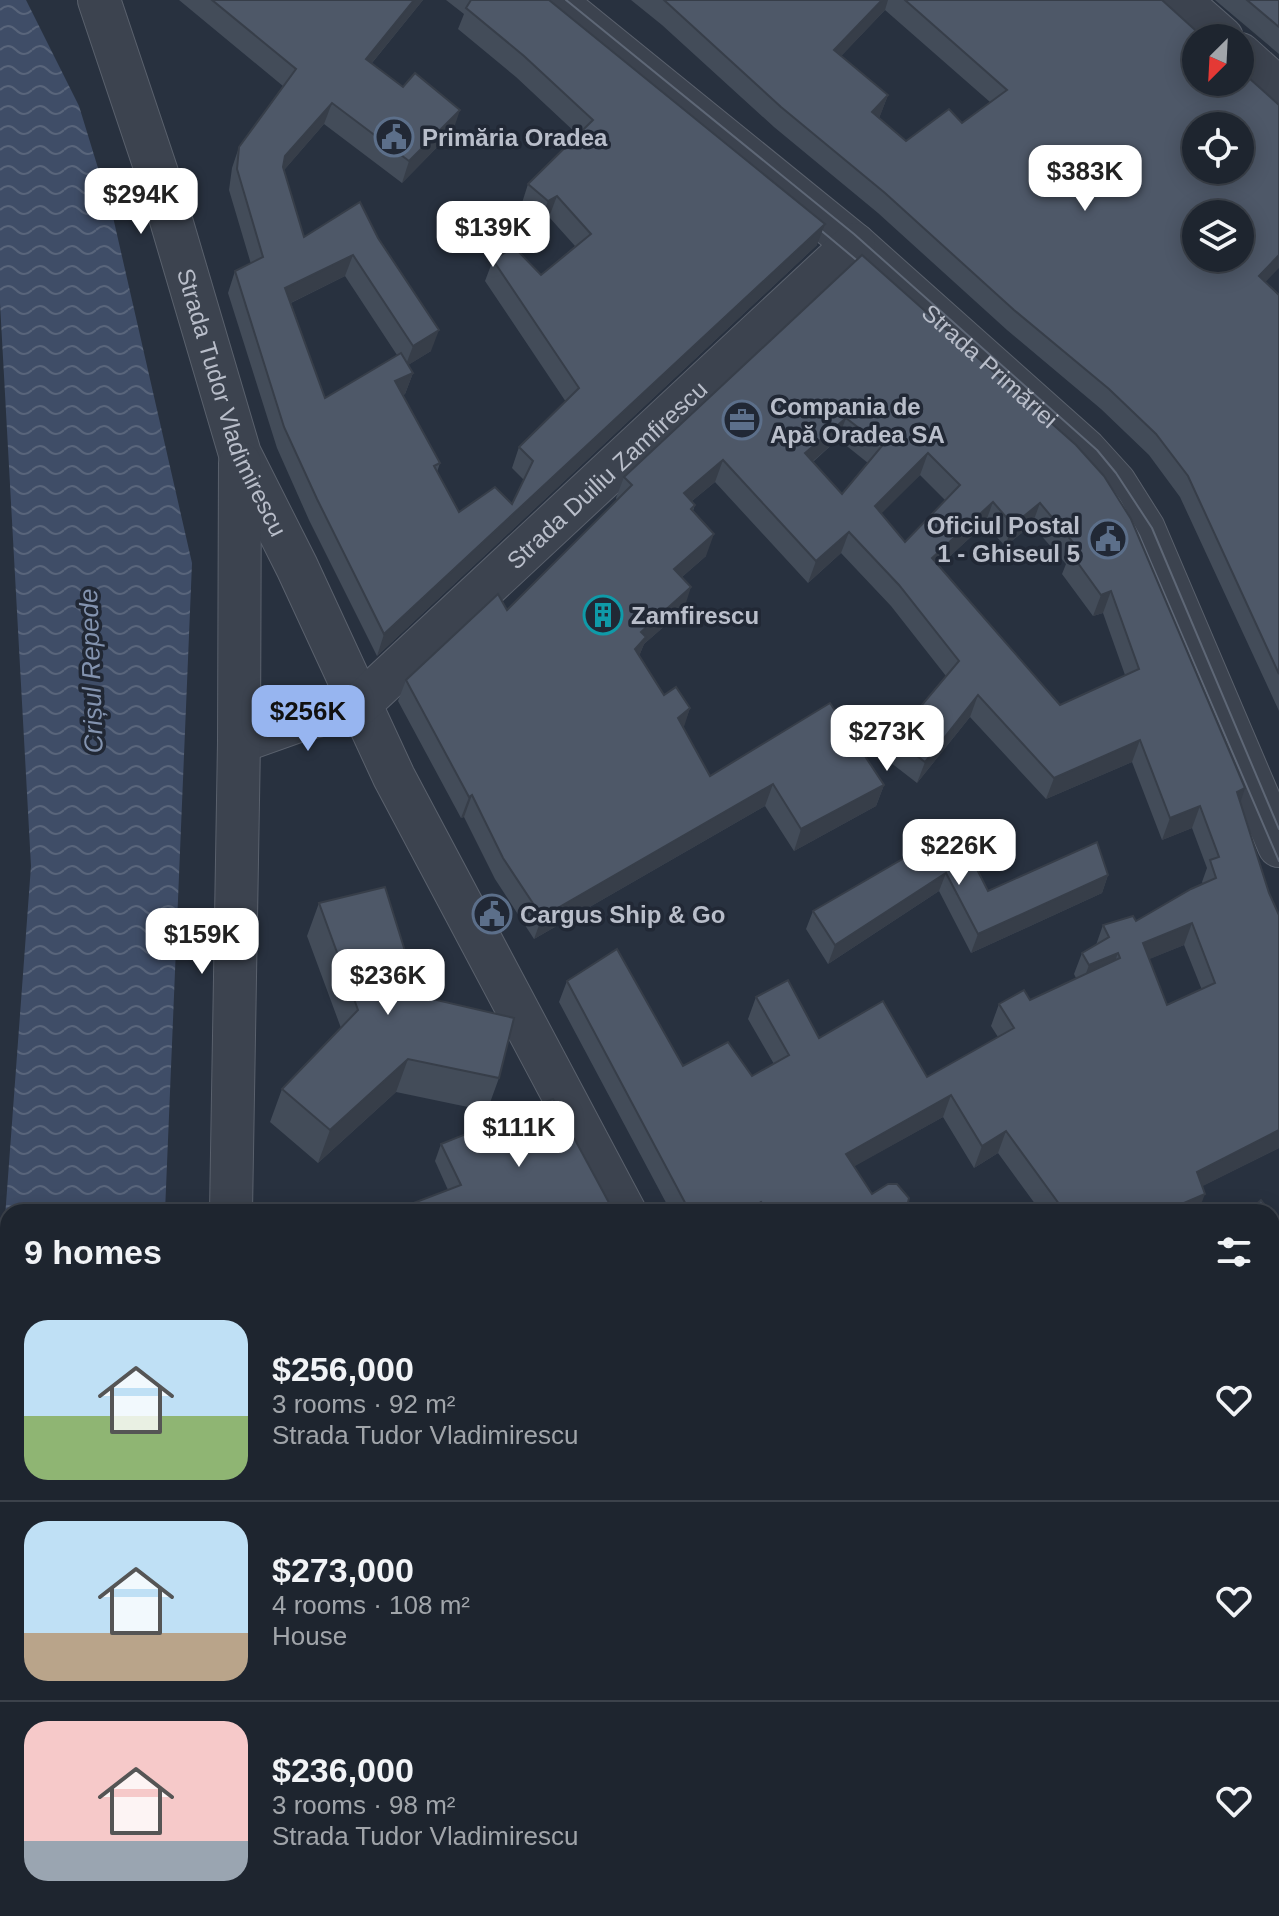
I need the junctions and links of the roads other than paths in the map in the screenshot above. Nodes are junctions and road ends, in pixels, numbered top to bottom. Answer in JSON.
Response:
{"nodes":[{"id":1,"x":99,"y":0,"type":"edge"},
{"id":2,"x":553,"y":0,"type":"edge"},
{"id":3,"x":1179,"y":0,"type":"edge"},
{"id":4,"x":1206,"y":24,"type":"edge"},
{"id":5,"x":1254,"y":67,"type":"edge"},
{"id":6,"x":1279,"y":89,"type":"edge"},
{"id":7,"x":854,"y":244,"type":"junction"},
{"id":8,"x":240,"y":454,"type":"junction"},
{"id":9,"x":359,"y":705,"type":"junction"},
{"id":10,"x":239,"y":742,"type":"junction"},
{"id":11,"x":1279,"y":846,"type":"edge"},
{"id":12,"x":231,"y":1204,"type":"edge"},
{"id":13,"x":621,"y":1204,"type":"edge"}],
"edges":[{"from":1,"to":8,"type":"street","name":"Strada Tudor Vladimirescu"},
{"from":2,"to":7,"type":"street","name":"Strada Primăriei"},
{"from":3,"to":4,"type":"street"},
{"from":5,"to":6,"type":"street"},
{"from":7,"to":9,"type":"street","name":"Strada Duiliu Zamfirescu"},
{"from":7,"to":11,"type":"street","name":"Strada Primăriei"},
{"from":8,"to":9,"type":"street","name":"Strada Tudor Vladimirescu"},
{"from":8,"to":10,"type":"street"},
{"from":9,"to":10,"type":"street"},
{"from":9,"to":13,"type":"street","name":"Strada Tudor Vladimirescu"},
{"from":10,"to":12,"type":"street"}]}
